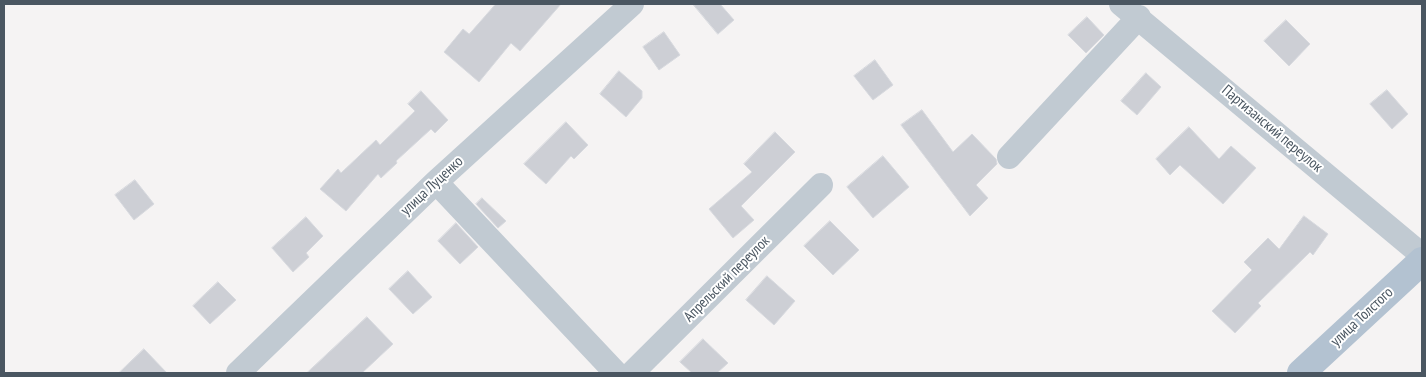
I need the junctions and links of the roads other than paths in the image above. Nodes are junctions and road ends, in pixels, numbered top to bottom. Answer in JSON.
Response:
{"nodes":[{"id":1,"x":632,"y":4,"type":"edge"},
{"id":2,"x":1130,"y":10,"type":"edge"},
{"id":3,"x":1009,"y":157,"type":"dead end"},
{"id":4,"x":436,"y":182,"type":"junction"},
{"id":5,"x":821,"y":185,"type":"dead end"},
{"id":6,"x":1422,"y":255,"type":"edge"},
{"id":7,"x":1422,"y":261,"type":"edge"},
{"id":8,"x":238,"y":373,"type":"edge"},
{"id":9,"x":616,"y":373,"type":"edge"},
{"id":10,"x":632,"y":373,"type":"edge"},
{"id":11,"x":1301,"y":373,"type":"edge"}],
"edges":[{"from":1,"to":4,"type":"street","name":"улица Луценко"},
{"from":2,"to":3,"type":"street"},
{"from":2,"to":6,"type":"street","name":"Партизанский переулок"},
{"from":4,"to":8,"type":"street","name":"улица Луценко"},
{"from":4,"to":9,"type":"street"},
{"from":5,"to":10,"type":"street","name":"Апрельский переулок"},
{"from":7,"to":11,"type":"main road","name":"улица Толстого"}]}
